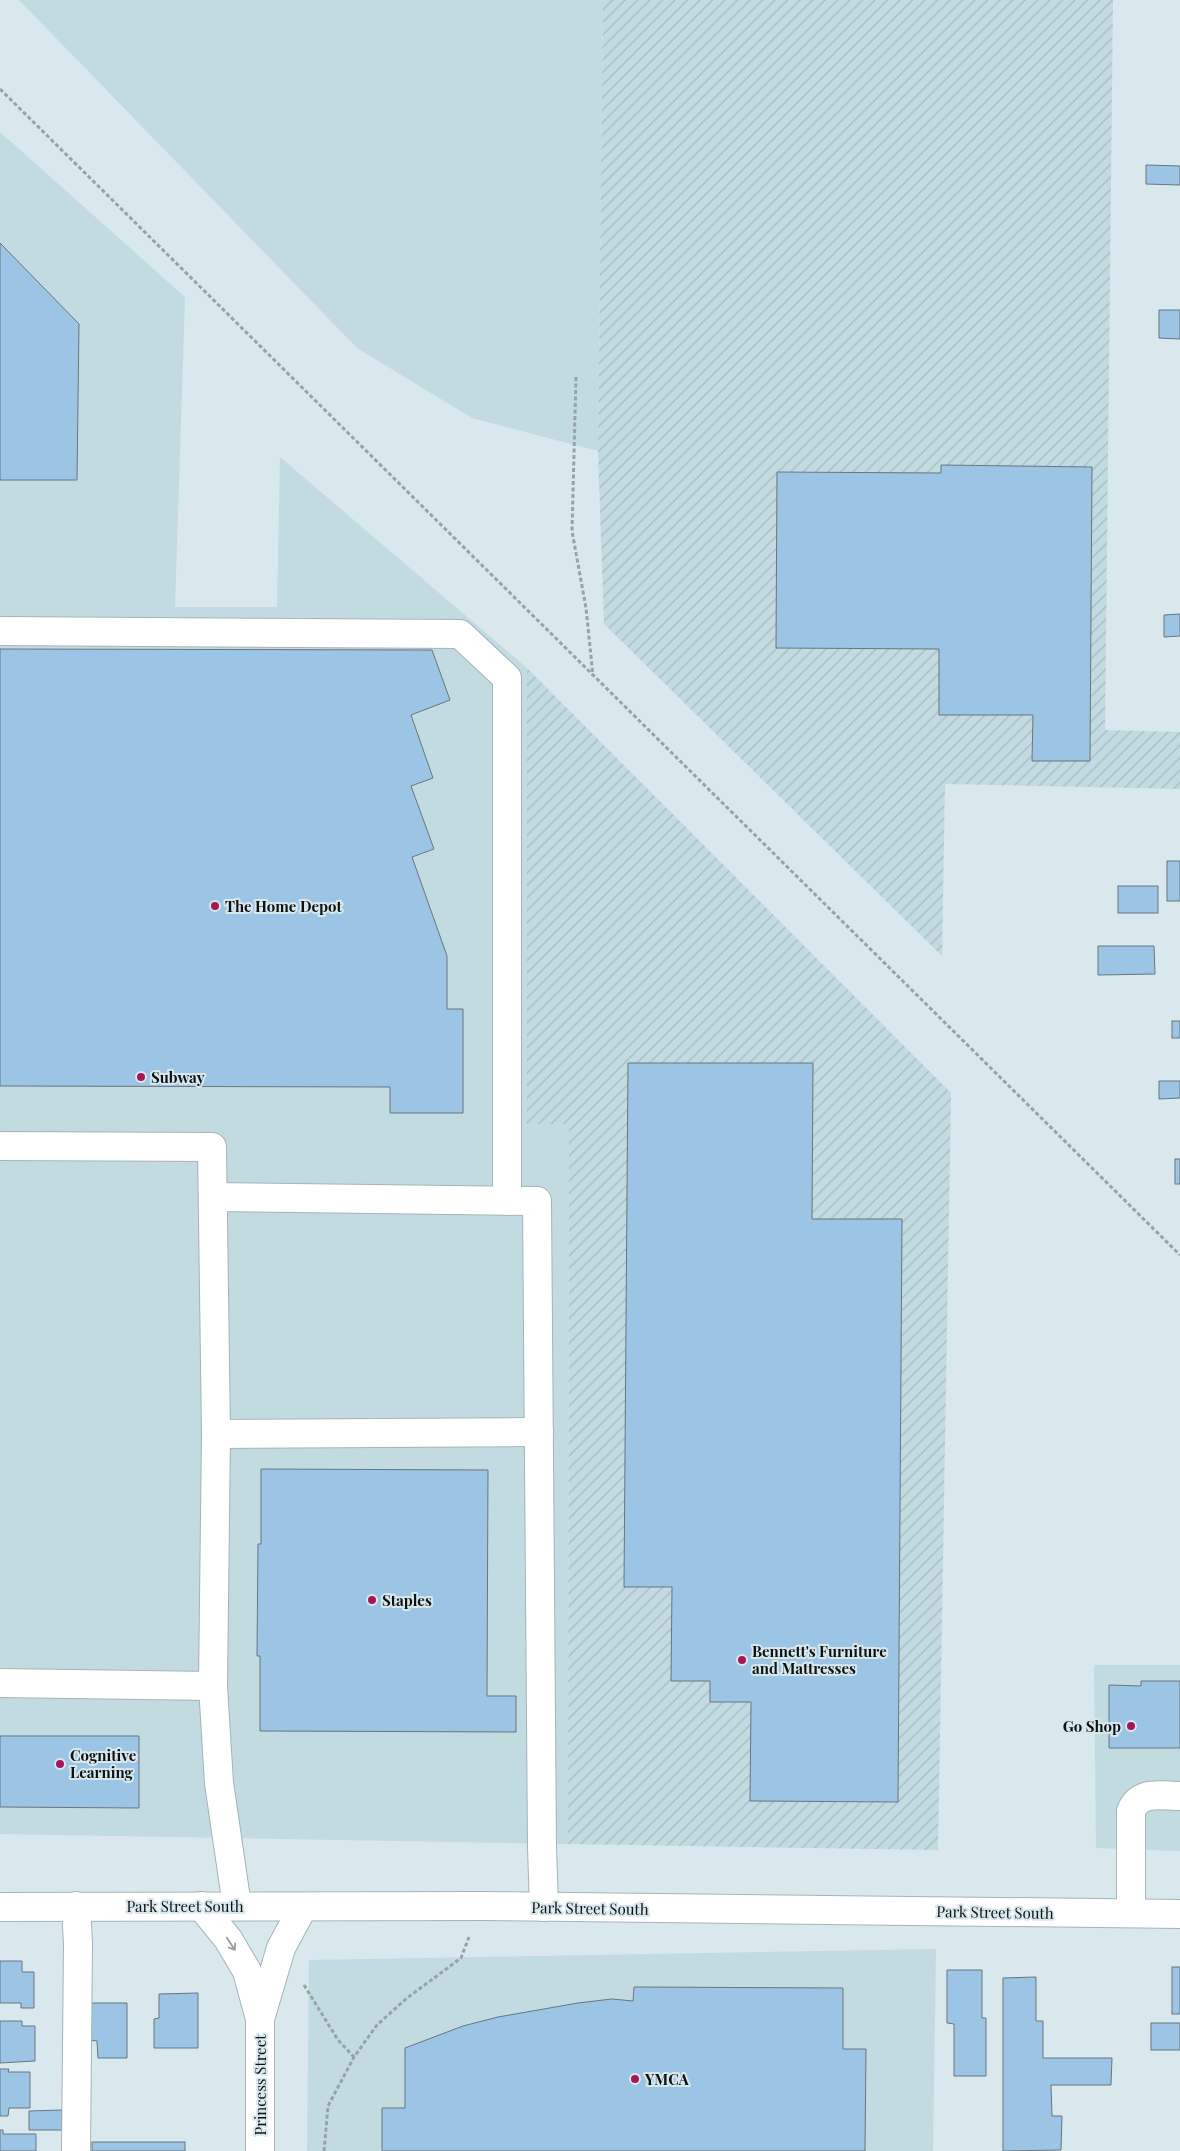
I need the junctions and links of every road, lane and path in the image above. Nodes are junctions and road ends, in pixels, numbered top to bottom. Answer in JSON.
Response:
{"nodes":[{"id":1,"x":0,"y":90,"type":"edge"},
{"id":2,"x":576,"y":377,"type":"dead end"},
{"id":3,"x":0,"y":631,"type":"edge"},
{"id":4,"x":593,"y":676,"type":"junction"},
{"id":5,"x":0,"y":1146,"type":"edge"},
{"id":6,"x":214,"y":1196,"type":"junction"},
{"id":7,"x":507,"y":1201,"type":"junction"},
{"id":8,"x":1180,"y":1255,"type":"edge"},
{"id":9,"x":539,"y":1432,"type":"junction"},
{"id":10,"x":216,"y":1434,"type":"junction"},
{"id":11,"x":0,"y":1683,"type":"edge"},
{"id":12,"x":213,"y":1686,"type":"junction"},
{"id":13,"x":1180,"y":1796,"type":"edge"},
{"id":14,"x":76,"y":1906,"type":"junction"},
{"id":15,"x":201,"y":1906,"type":"junction"},
{"id":16,"x":236,"y":1906,"type":"junction"},
{"id":17,"x":482,"y":1906,"type":"junction"},
{"id":18,"x":0,"y":1907,"type":"edge"},
{"id":19,"x":303,"y":1907,"type":"junction"},
{"id":20,"x":544,"y":1907,"type":"junction"},
{"id":21,"x":1131,"y":1913,"type":"junction"},
{"id":22,"x":1180,"y":1914,"type":"edge"},
{"id":23,"x":281,"y":1948,"type":"junction"},
{"id":24,"x":260,"y":2020,"type":"junction"},
{"id":25,"x":354,"y":2057,"type":"junction"},
{"id":26,"x":76,"y":2151,"type":"edge"},
{"id":27,"x":260,"y":2151,"type":"edge"},
{"id":28,"x":324,"y":2151,"type":"edge"}],
"edges":[{"from":1,"to":4,"type":"path"},
{"from":2,"to":4,"type":"path"},
{"from":3,"to":7,"type":"main road"},
{"from":4,"to":8,"type":"path"},
{"from":5,"to":6,"type":"main road"},
{"from":6,"to":7,"type":"main road"},
{"from":6,"to":10,"type":"main road"},
{"from":7,"to":9,"type":"main road"},
{"from":9,"to":10,"type":"main road"},
{"from":9,"to":20,"type":"main road"},
{"from":10,"to":12,"type":"main road"},
{"from":11,"to":12,"type":"main road"},
{"from":12,"to":16,"type":"main road"},
{"from":13,"to":21,"type":"main road"},
{"from":14,"to":15,"type":"main road","name":"Park Street South"},
{"from":14,"to":18,"type":"main road","name":"Park Street South"},
{"from":14,"to":26,"type":"main road"},
{"from":15,"to":16,"type":"main road","name":"Park Street South"},
{"from":15,"to":24,"type":"main road","name":"Princess Street","one_way":true},
{"from":16,"to":19,"type":"main road","name":"Park Street South"},
{"from":17,"to":19,"type":"main road","name":"Park Street South"},
{"from":17,"to":20,"type":"main road","name":"Park Street South"},
{"from":17,"to":25,"type":"path"},
{"from":19,"to":23,"type":"main road","name":"Princess Street"},
{"from":20,"to":21,"type":"main road","name":"Park Street South"},
{"from":21,"to":22,"type":"main road","name":"Park Street South"},
{"from":23,"to":24,"type":"main road","name":"Princess Street"},
{"from":23,"to":25,"type":"path"},
{"from":24,"to":27,"type":"main road","name":"Princess Street"},
{"from":25,"to":28,"type":"path"}]}
